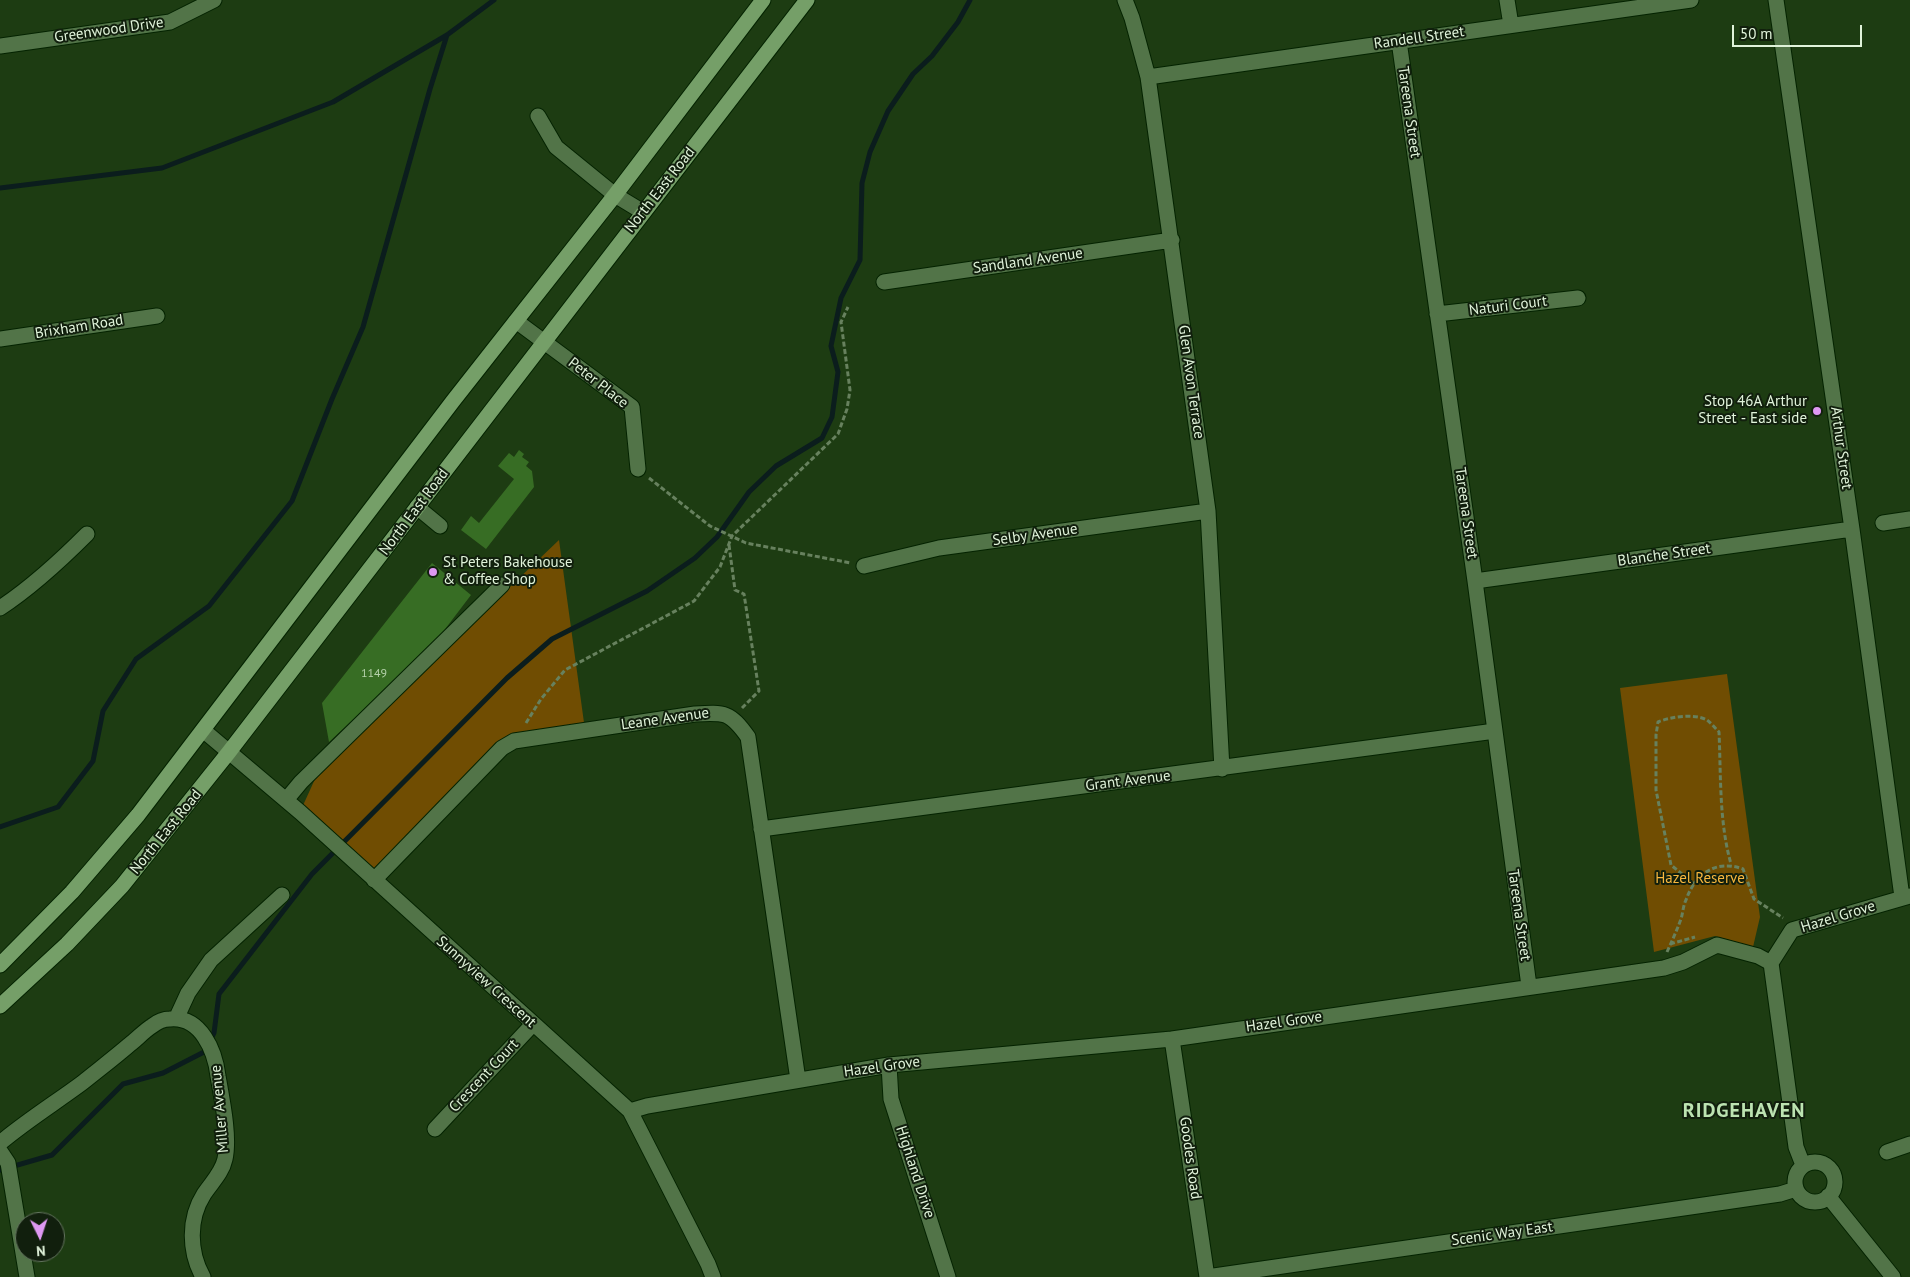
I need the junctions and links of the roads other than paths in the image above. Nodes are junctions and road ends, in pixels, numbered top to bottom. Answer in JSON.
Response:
{"nodes":[{"id":1,"x":214,"y":0,"type":"edge"},
{"id":2,"x":763,"y":0,"type":"edge"},
{"id":3,"x":807,"y":0,"type":"edge"},
{"id":4,"x":1125,"y":0,"type":"edge"},
{"id":5,"x":1507,"y":0,"type":"edge"},
{"id":6,"x":1691,"y":0,"type":"edge"},
{"id":7,"x":1776,"y":0,"type":"edge"},
{"id":8,"x":1511,"y":25,"type":"junction"},
{"id":9,"x":1398,"y":41,"type":"junction"},
{"id":10,"x":0,"y":46,"type":"edge"},
{"id":11,"x":1148,"y":77,"type":"junction"},
{"id":12,"x":538,"y":116,"type":"dead end"},
{"id":13,"x":615,"y":195,"type":"junction"},
{"id":14,"x":643,"y":212,"type":"junction"},
{"id":15,"x":1172,"y":240,"type":"junction"},
{"id":16,"x":884,"y":282,"type":"dead end"},
{"id":17,"x":1578,"y":298,"type":"dead end"},
{"id":18,"x":1437,"y":314,"type":"junction"},
{"id":19,"x":157,"y":316,"type":"dead end"},
{"id":20,"x":516,"y":321,"type":"junction"},
{"id":21,"x":0,"y":339,"type":"edge"},
{"id":22,"x":544,"y":341,"type":"junction"},
{"id":23,"x":638,"y":469,"type":"road end"},
{"id":24,"x":417,"y":507,"type":"junction"},
{"id":25,"x":1208,"y":511,"type":"junction"},
{"id":26,"x":1910,"y":519,"type":"edge"},
{"id":27,"x":1883,"y":523,"type":"dead end"},
{"id":28,"x":440,"y":526,"type":"dead end"},
{"id":29,"x":1852,"y":528,"type":"junction"},
{"id":30,"x":87,"y":534,"type":"dead end"},
{"id":31,"x":864,"y":566,"type":"road end"},
{"id":32,"x":1475,"y":581,"type":"junction"},
{"id":33,"x":502,"y":585,"type":"dead end"},
{"id":34,"x":0,"y":608,"type":"edge"},
{"id":35,"x":203,"y":730,"type":"junction"},
{"id":36,"x":1495,"y":731,"type":"junction"},
{"id":37,"x":230,"y":752,"type":"junction"},
{"id":38,"x":1222,"y":769,"type":"junction"},
{"id":39,"x":286,"y":800,"type":"junction"},
{"id":40,"x":761,"y":829,"type":"junction"},
{"id":41,"x":374,"y":880,"type":"junction"},
{"id":42,"x":282,"y":895,"type":"dead end"},
{"id":43,"x":1906,"y":897,"type":"edge"},
{"id":44,"x":1771,"y":963,"type":"junction"},
{"id":45,"x":0,"y":965,"type":"edge"},
{"id":46,"x":1529,"y":986,"type":"junction"},
{"id":47,"x":0,"y":1006,"type":"edge"},
{"id":48,"x":176,"y":1019,"type":"junction"},
{"id":49,"x":533,"y":1024,"type":"junction"},
{"id":50,"x":1172,"y":1039,"type":"junction"},
{"id":51,"x":890,"y":1065,"type":"junction"},
{"id":52,"x":798,"y":1080,"type":"junction"},
{"id":53,"x":630,"y":1111,"type":"junction"},
{"id":54,"x":435,"y":1129,"type":"dead end"},
{"id":55,"x":0,"y":1144,"type":"edge"},
{"id":56,"x":1910,"y":1144,"type":"edge"},
{"id":57,"x":1887,"y":1152,"type":"dead end"},
{"id":58,"x":4,"y":1157,"type":"edge"},
{"id":59,"x":1803,"y":1165,"type":"junction"},
{"id":60,"x":1796,"y":1189,"type":"junction"},
{"id":61,"x":1828,"y":1196,"type":"junction"},
{"id":62,"x":27,"y":1277,"type":"edge"},
{"id":63,"x":203,"y":1277,"type":"edge"},
{"id":64,"x":712,"y":1277,"type":"edge"},
{"id":65,"x":948,"y":1277,"type":"edge"},
{"id":66,"x":1208,"y":1277,"type":"edge"},
{"id":67,"x":1893,"y":1277,"type":"edge"}],
"edges":[{"from":1,"to":10,"type":"street","name":"Greenwood Drive"},
{"from":2,"to":13,"type":"main road"},
{"from":3,"to":14,"type":"main road","name":"North East Road"},
{"from":4,"to":11,"type":"street","name":"Glen Avon Terrace"},
{"from":5,"to":8,"type":"street"},
{"from":6,"to":8,"type":"street","name":"Randell Street"},
{"from":7,"to":29,"type":"street","name":"Arthur Street"},
{"from":8,"to":9,"type":"street","name":"Randell Street"},
{"from":9,"to":11,"type":"street","name":"Randell Street"},
{"from":9,"to":18,"type":"street","name":"Tareena Street"},
{"from":11,"to":15,"type":"street","name":"Glen Avon Terrace"},
{"from":12,"to":13,"type":"street"},
{"from":13,"to":14,"type":"street"},
{"from":13,"to":20,"type":"main road"},
{"from":14,"to":22,"type":"main road","name":"North East Road"},
{"from":15,"to":16,"type":"street","name":"Sandland Avenue"},
{"from":15,"to":25,"type":"street","name":"Glen Avon Terrace"},
{"from":17,"to":18,"type":"street","name":"Naturi Court"},
{"from":18,"to":32,"type":"street","name":"Tareena Street"},
{"from":19,"to":21,"type":"street","name":"Brixham Road"},
{"from":20,"to":22,"type":"street","name":"Peter Place"},
{"from":20,"to":35,"type":"main road"},
{"from":22,"to":23,"type":"street","name":"Peter Place"},
{"from":22,"to":24,"type":"main road","name":"North East Road"},
{"from":24,"to":28,"type":"street"},
{"from":24,"to":37,"type":"main road","name":"North East Road"},
{"from":25,"to":31,"type":"street","name":"Selby Avenue"},
{"from":25,"to":38,"type":"street","name":"Glen Avon Terrace"},
{"from":26,"to":27,"type":"street"},
{"from":29,"to":32,"type":"street","name":"Blanche Street"},
{"from":29,"to":43,"type":"street","name":"Arthur Street"},
{"from":30,"to":34,"type":"street"},
{"from":32,"to":36,"type":"street","name":"Tareena Street"},
{"from":33,"to":39,"type":"street"},
{"from":35,"to":37,"type":"street","name":"Sunnyview Crescent"},
{"from":35,"to":45,"type":"main road"},
{"from":36,"to":38,"type":"street","name":"Grant Avenue"},
{"from":36,"to":46,"type":"street","name":"Tareena Street"},
{"from":37,"to":39,"type":"street","name":"Sunnyview Crescent"},
{"from":37,"to":47,"type":"main road","name":"North East Road"},
{"from":38,"to":40,"type":"street","name":"Grant Avenue"},
{"from":39,"to":41,"type":"street","name":"Sunnyview Crescent"},
{"from":40,"to":41,"type":"street","name":"Leane Avenue"},
{"from":40,"to":52,"type":"street"},
{"from":41,"to":49,"type":"street","name":"Sunnyview Crescent"},
{"from":42,"to":48,"type":"street"},
{"from":43,"to":44,"type":"street","name":"Hazel Grove"},
{"from":44,"to":46,"type":"street","name":"Hazel Grove"},
{"from":44,"to":59,"type":"street"},
{"from":46,"to":50,"type":"street","name":"Hazel Grove"},
{"from":48,"to":55,"type":"street"},
{"from":48,"to":63,"type":"street","name":"Miller Avenue"},
{"from":49,"to":53,"type":"street","name":"Sunnyview Crescent"},
{"from":49,"to":54,"type":"street","name":"Crescent Court"},
{"from":50,"to":51,"type":"street","name":"Hazel Grove"},
{"from":50,"to":66,"type":"street","name":"Goodes Road"},
{"from":51,"to":52,"type":"street","name":"Hazel Grove"},
{"from":51,"to":65,"type":"street","name":"Highland Drive"},
{"from":52,"to":53,"type":"street","name":"Hazel Grove"},
{"from":53,"to":64,"type":"street","name":"Sunnyview Crescent"},
{"from":56,"to":57,"type":"street"},
{"from":58,"to":62,"type":"street"},
{"from":59,"to":60,"type":"street"},
{"from":59,"to":61,"type":"street"},
{"from":60,"to":61,"type":"street"},
{"from":60,"to":66,"type":"street","name":"Scenic Way East"},
{"from":61,"to":67,"type":"street"}]}
